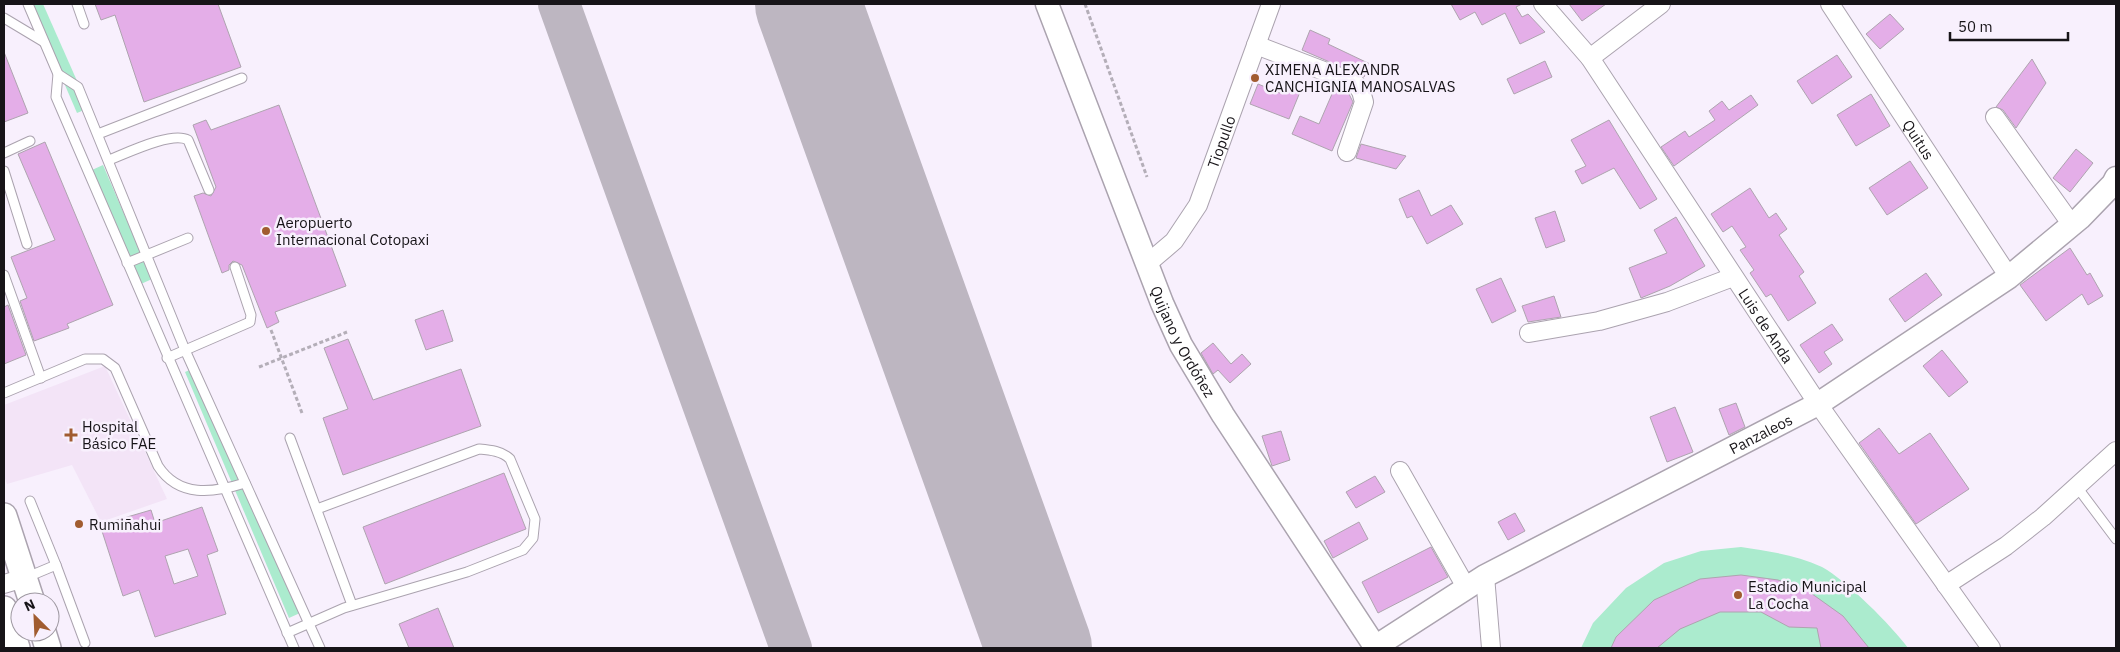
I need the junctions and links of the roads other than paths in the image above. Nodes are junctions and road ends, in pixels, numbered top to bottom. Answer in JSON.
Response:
{"nodes":[{"id":1,"x":28,"y":4,"type":"edge"},
{"id":2,"x":78,"y":4,"type":"edge"},
{"id":3,"x":1047,"y":4,"type":"edge"},
{"id":4,"x":1271,"y":4,"type":"edge"},
{"id":5,"x":1543,"y":4,"type":"edge"},
{"id":6,"x":1661,"y":4,"type":"edge"},
{"id":7,"x":1830,"y":4,"type":"edge"},
{"id":8,"x":4,"y":18,"type":"edge"},
{"id":9,"x":84,"y":24,"type":"dead end"},
{"id":10,"x":44,"y":42,"type":"junction"},
{"id":11,"x":1256,"y":44,"type":"junction"},
{"id":12,"x":1590,"y":58,"type":"junction"},
{"id":13,"x":58,"y":74,"type":"junction"},
{"id":14,"x":242,"y":78,"type":"dead end"},
{"id":15,"x":1995,"y":117,"type":"dead end"},
{"id":16,"x":98,"y":134,"type":"junction"},
{"id":17,"x":30,"y":141,"type":"dead end"},
{"id":18,"x":1347,"y":152,"type":"dead end"},
{"id":19,"x":4,"y":153,"type":"edge"},
{"id":20,"x":109,"y":160,"type":"junction"},
{"id":21,"x":4,"y":172,"type":"edge"},
{"id":22,"x":2115,"y":183,"type":"edge"},
{"id":23,"x":209,"y":190,"type":"dead end"},
{"id":24,"x":2072,"y":225,"type":"junction"},
{"id":25,"x":188,"y":238,"type":"dead end"},
{"id":26,"x":27,"y":244,"type":"dead end"},
{"id":27,"x":147,"y":256,"type":"junction"},
{"id":28,"x":127,"y":263,"type":"junction"},
{"id":29,"x":1147,"y":264,"type":"junction"},
{"id":30,"x":235,"y":267,"type":"dead end"},
{"id":31,"x":4,"y":275,"type":"edge"},
{"id":32,"x":1733,"y":277,"type":"junction"},
{"id":33,"x":2009,"y":277,"type":"junction"},
{"id":34,"x":1529,"y":333,"type":"dead end"},
{"id":35,"x":185,"y":350,"type":"junction"},
{"id":36,"x":167,"y":358,"type":"junction"},
{"id":37,"x":41,"y":378,"type":"junction"},
{"id":38,"x":4,"y":393,"type":"edge"},
{"id":39,"x":1818,"y":404,"type":"junction"},
{"id":40,"x":290,"y":438,"type":"dead end"},
{"id":41,"x":2116,"y":451,"type":"edge"},
{"id":42,"x":1400,"y":471,"type":"dead end"},
{"id":43,"x":245,"y":483,"type":"junction"},
{"id":44,"x":2077,"y":487,"type":"junction"},
{"id":45,"x":224,"y":489,"type":"junction"},
{"id":46,"x":30,"y":501,"type":"dead end"},
{"id":47,"x":317,"y":509,"type":"junction"},
{"id":48,"x":4,"y":516,"type":"edge"},
{"id":49,"x":2116,"y":539,"type":"edge"},
{"id":50,"x":56,"y":565,"type":"junction"},
{"id":51,"x":14,"y":581,"type":"edge"},
{"id":52,"x":1475,"y":581,"type":"junction"},
{"id":53,"x":1946,"y":585,"type":"junction"},
{"id":54,"x":23,"y":592,"type":"edge"},
{"id":55,"x":352,"y":605,"type":"junction"},
{"id":56,"x":4,"y":610,"type":"edge"},
{"id":57,"x":309,"y":623,"type":"junction"},
{"id":58,"x":287,"y":633,"type":"junction"},
{"id":59,"x":86,"y":644,"type":"dead end"},
{"id":60,"x":16,"y":648,"type":"edge"},
{"id":61,"x":294,"y":648,"type":"edge"},
{"id":62,"x":320,"y":648,"type":"edge"},
{"id":63,"x":1376,"y":648,"type":"edge"},
{"id":64,"x":1491,"y":648,"type":"edge"},
{"id":65,"x":1991,"y":648,"type":"edge"}],
"edges":[{"from":1,"to":10,"type":"lane"},
{"from":2,"to":9,"type":"lane"},
{"from":3,"to":29,"type":"street","name":"Quijano y Ordóñez"},
{"from":4,"to":11,"type":"street","name":"Tiopullo"},
{"from":5,"to":12,"type":"street","name":"Luis de Anda"},
{"from":6,"to":12,"type":"street"},
{"from":7,"to":33,"type":"street","name":"Quitus"},
{"from":8,"to":10,"type":"lane"},
{"from":10,"to":13,"type":"lane"},
{"from":11,"to":18,"type":"street"},
{"from":11,"to":29,"type":"street","name":"Tiopullo"},
{"from":12,"to":32,"type":"street","name":"Luis de Anda"},
{"from":13,"to":16,"type":"lane"},
{"from":13,"to":28,"type":"lane"},
{"from":14,"to":16,"type":"lane"},
{"from":15,"to":24,"type":"street"},
{"from":16,"to":20,"type":"lane"},
{"from":17,"to":19,"type":"lane"},
{"from":20,"to":23,"type":"lane"},
{"from":20,"to":27,"type":"lane"},
{"from":21,"to":26,"type":"lane"},
{"from":22,"to":24,"type":"street","name":"Panzaleos"},
{"from":24,"to":33,"type":"street","name":"Panzaleos"},
{"from":25,"to":27,"type":"lane"},
{"from":27,"to":28,"type":"lane"},
{"from":27,"to":35,"type":"lane"},
{"from":28,"to":36,"type":"lane"},
{"from":29,"to":63,"type":"street","name":"Quijano y Ordóñez"},
{"from":30,"to":35,"type":"lane"},
{"from":31,"to":37,"type":"lane"},
{"from":32,"to":34,"type":"street"},
{"from":32,"to":39,"type":"street","name":"Luis de Anda"},
{"from":33,"to":39,"type":"street","name":"Panzaleos"},
{"from":35,"to":36,"type":"lane"},
{"from":35,"to":43,"type":"lane"},
{"from":36,"to":45,"type":"lane"},
{"from":37,"to":38,"type":"lane"},
{"from":37,"to":45,"type":"lane"},
{"from":39,"to":52,"type":"street","name":"Panzaleos"},
{"from":39,"to":53,"type":"street","name":"Luis de Anda"},
{"from":40,"to":47,"type":"lane"},
{"from":41,"to":44,"type":"street"},
{"from":42,"to":52,"type":"street"},
{"from":43,"to":45,"type":"lane"},
{"from":43,"to":57,"type":"lane"},
{"from":44,"to":49,"type":"lane"},
{"from":44,"to":53,"type":"street"},
{"from":45,"to":58,"type":"lane"},
{"from":46,"to":50,"type":"lane"},
{"from":47,"to":55,"type":"lane"},
{"from":47,"to":55,"type":"lane"},
{"from":48,"to":51,"type":"main road"},
{"from":50,"to":51,"type":"lane"},
{"from":50,"to":59,"type":"lane"},
{"from":51,"to":54,"type":"main road"},
{"from":52,"to":63,"type":"street","name":"Panzaleos"},
{"from":52,"to":64,"type":"street"},
{"from":53,"to":65,"type":"street","name":"Luis de Anda"},
{"from":55,"to":57,"type":"lane"},
{"from":56,"to":60,"type":"main road"},
{"from":57,"to":58,"type":"lane"},
{"from":57,"to":62,"type":"lane"},
{"from":58,"to":61,"type":"lane"}]}
